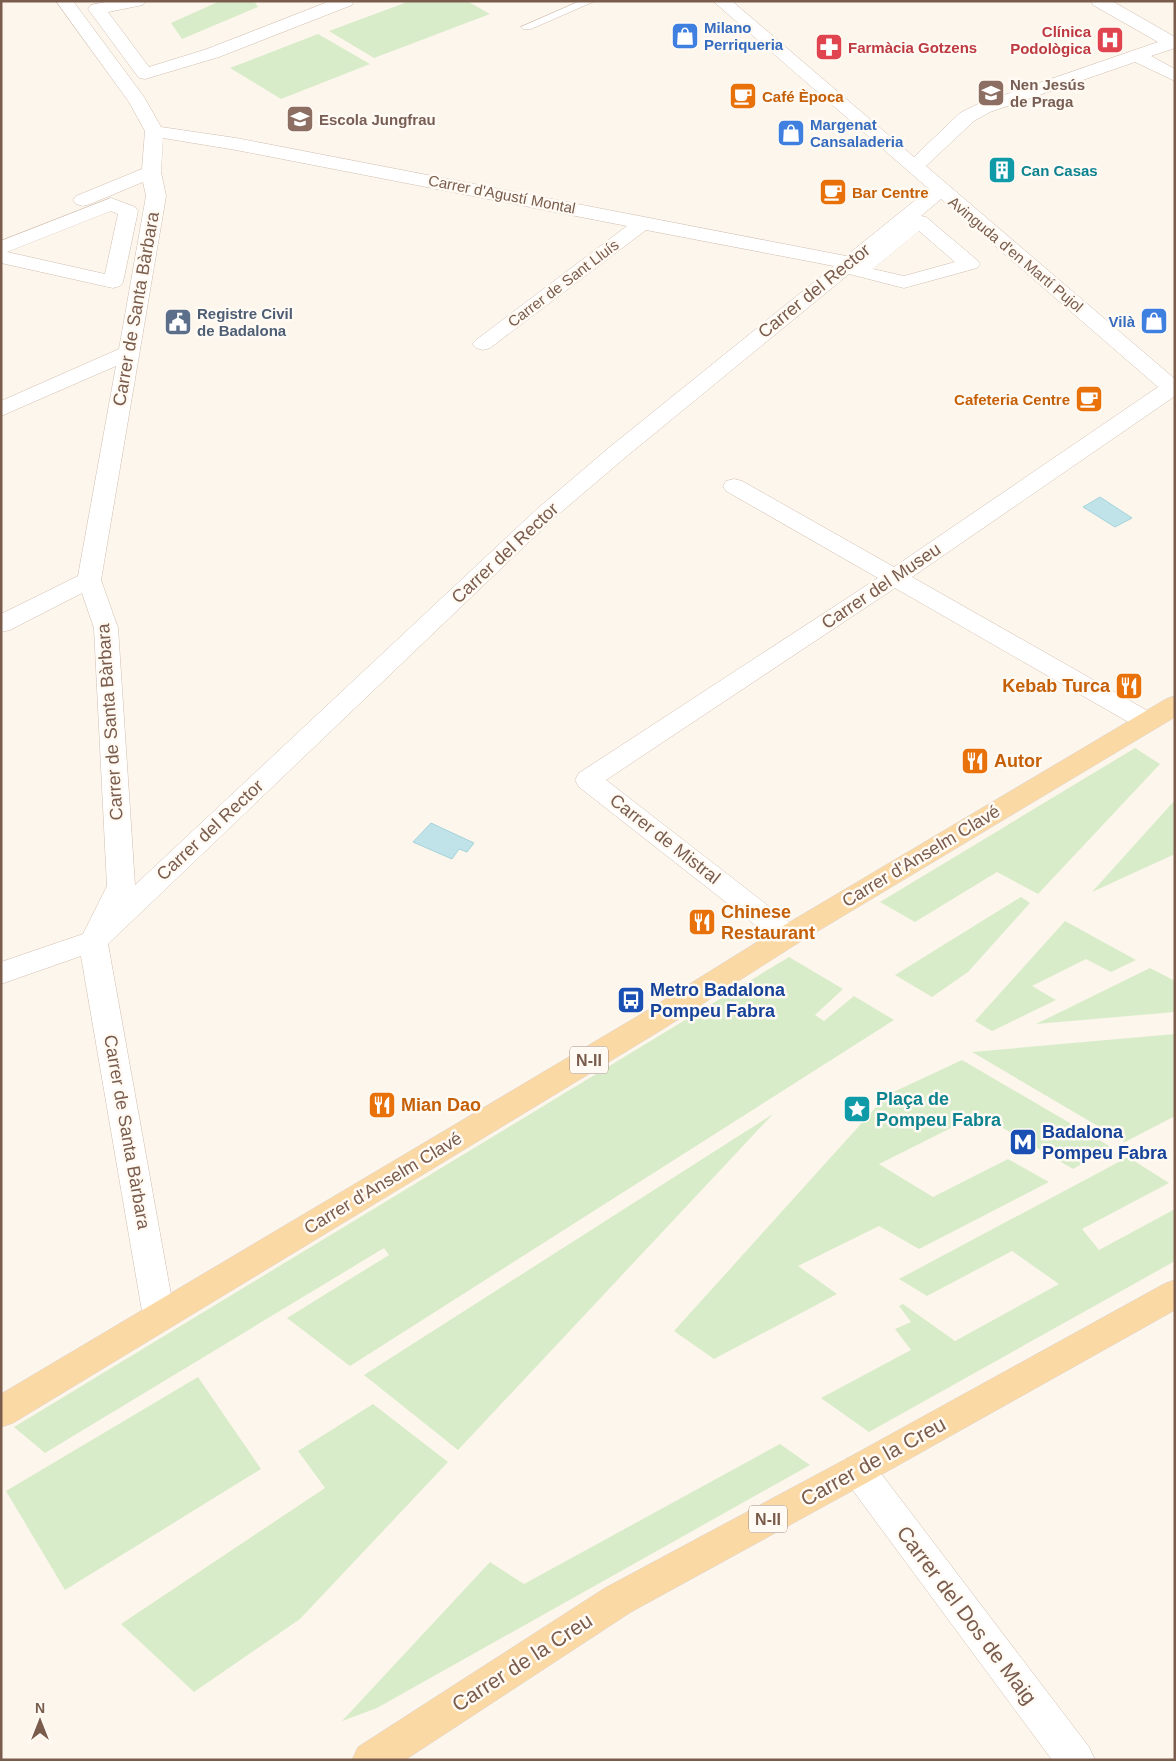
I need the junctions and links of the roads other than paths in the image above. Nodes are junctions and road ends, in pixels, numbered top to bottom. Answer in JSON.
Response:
{"nodes":[{"id":1,"x":64,"y":1,"type":"edge"},
{"id":2,"x":137,"y":1,"type":"edge"},
{"id":3,"x":346,"y":1,"type":"edge"},
{"id":4,"x":590,"y":1,"type":"edge"},
{"id":5,"x":721,"y":1,"type":"edge"},
{"id":6,"x":1100,"y":1,"type":"edge"},
{"id":7,"x":527,"y":26,"type":"dead end"},
{"id":8,"x":1174,"y":42,"type":"edge"},
{"id":9,"x":1137,"y":56,"type":"junction"},
{"id":10,"x":1175,"y":76,"type":"edge"},
{"id":11,"x":154,"y":131,"type":"junction"},
{"id":12,"x":914,"y":168,"type":"junction"},
{"id":13,"x":151,"y":172,"type":"junction"},
{"id":14,"x":940,"y":190,"type":"junction"},
{"id":15,"x":919,"y":221,"type":"joint"},
{"id":16,"x":644,"y":222,"type":"junction"},
{"id":17,"x":1,"y":233,"type":"edge"},
{"id":18,"x":1,"y":248,"type":"edge"},
{"id":19,"x":1,"y":257,"type":"edge"},
{"id":20,"x":849,"y":263,"type":"junction"},
{"id":21,"x":483,"y":344,"type":"dead end"},
{"id":22,"x":129,"y":352,"type":"junction"},
{"id":23,"x":1174,"y":387,"type":"edge"},
{"id":24,"x":1,"y":409,"type":"edge"},
{"id":25,"x":734,"y":486,"type":"dead end"},
{"id":26,"x":896,"y":577,"type":"junction"},
{"id":27,"x":90,"y":580,"type":"junction"},
{"id":28,"x":1,"y":624,"type":"edge"},
{"id":29,"x":1175,"y":705,"type":"edge"},
{"id":30,"x":1146,"y":721,"type":"junction"},
{"id":31,"x":588,"y":780,"type":"joint"},
{"id":32,"x":788,"y":936,"type":"junction"},
{"id":33,"x":93,"y":942,"type":"junction"},
{"id":34,"x":1,"y":973,"type":"edge"},
{"id":35,"x":1175,"y":1294,"type":"edge"},
{"id":36,"x":159,"y":1317,"type":"junction"},
{"id":37,"x":1,"y":1412,"type":"edge"},
{"id":38,"x":858,"y":1470,"type":"junction"},
{"id":39,"x":371,"y":1760,"type":"edge"},
{"id":40,"x":1076,"y":1760,"type":"edge"}],
"edges":[{"from":1,"to":11,"type":"street"},
{"from":2,"to":3,"type":"street"},
{"from":4,"to":7,"type":"lane"},
{"from":5,"to":12,"type":"street","name":"Avinguda d'en Martí Pujol"},
{"from":6,"to":8,"type":"street"},
{"from":8,"to":9,"type":"street"},
{"from":9,"to":10,"type":"street"},
{"from":9,"to":12,"type":"street"},
{"from":11,"to":13,"type":"street","name":"Carrer de Santa Bàrbara"},
{"from":11,"to":16,"type":"street","name":"Carrer d'Agustí Montal"},
{"from":12,"to":14,"type":"street","name":"Avinguda d'en Martí Pujol"},
{"from":13,"to":17,"type":"street"},
{"from":13,"to":22,"type":"street","name":"Carrer de Santa Bàrbara"},
{"from":14,"to":20,"type":"street","name":"Carrer del Rector"},
{"from":14,"to":23,"type":"street","name":"Avinguda d'en Martí Pujol"},
{"from":15,"to":15,"type":"street"},
{"from":16,"to":20,"type":"street","name":"Carrer d'Agustí Montal"},
{"from":16,"to":21,"type":"street","name":"Carrer de Sant Lluís"},
{"from":18,"to":19,"type":"street"},
{"from":20,"to":33,"type":"street","name":"Carrer del Rector"},
{"from":22,"to":24,"type":"street"},
{"from":22,"to":27,"type":"street","name":"Carrer de Santa Bàrbara"},
{"from":23,"to":26,"type":"street","name":"Carrer del Museu"},
{"from":25,"to":26,"type":"street"},
{"from":26,"to":30,"type":"street"},
{"from":26,"to":31,"type":"street","name":"Carrer del Museu"},
{"from":27,"to":28,"type":"street"},
{"from":27,"to":33,"type":"street","name":"Carrer de Santa Bàrbara"},
{"from":29,"to":30,"type":"main road","name":"Carrer d'Anselm Clavé","number":"N-II"},
{"from":30,"to":32,"type":"main road","name":"Carrer d'Anselm Clavé","number":"N-II"},
{"from":31,"to":32,"type":"street","name":"Carrer de Mistral"},
{"from":32,"to":36,"type":"main road","name":"Carrer d'Anselm Clavé","number":"N-II"},
{"from":33,"to":34,"type":"street"},
{"from":33,"to":36,"type":"street","name":"Carrer de Santa Bàrbara"},
{"from":35,"to":38,"type":"main road","name":"Carrer de la Creu","number":"N-II"},
{"from":36,"to":37,"type":"main road","name":"Carrer d'Anselm Clavé","number":"N-II"},
{"from":38,"to":39,"type":"main road","name":"Carrer de la Creu","number":"N-II"},
{"from":38,"to":40,"type":"street","name":"Carrer del Dos de Maig"}]}
